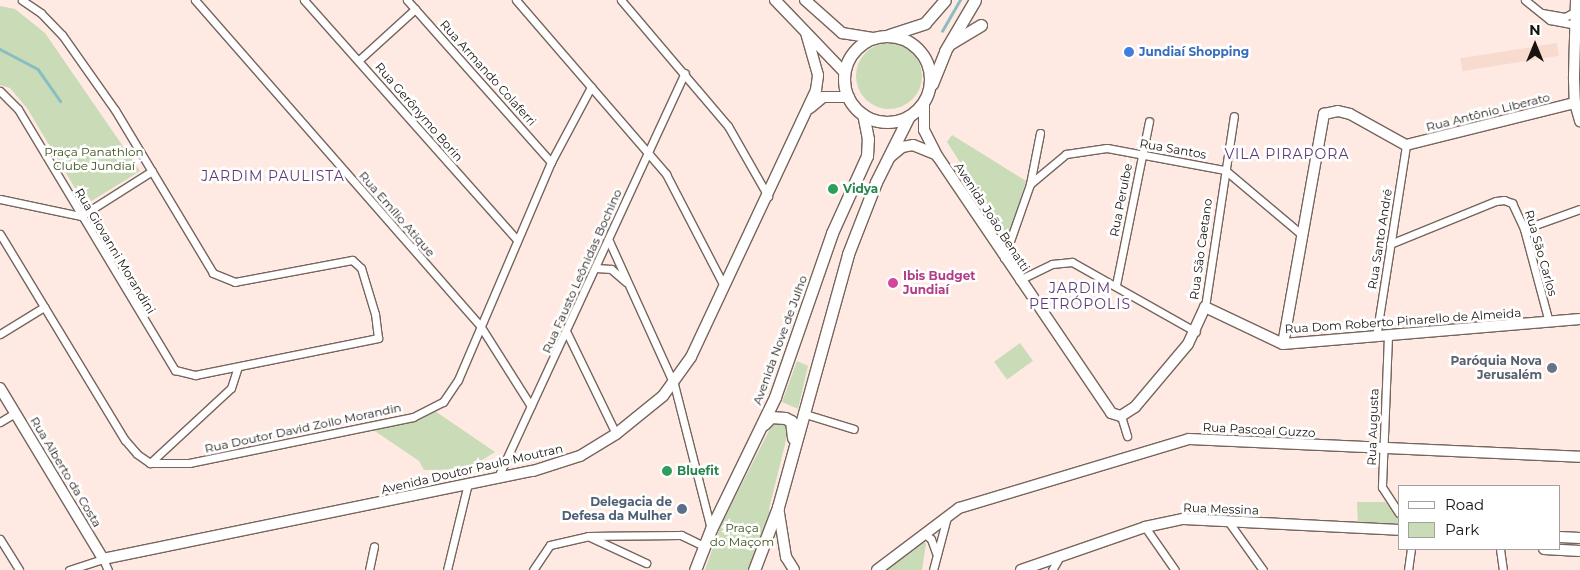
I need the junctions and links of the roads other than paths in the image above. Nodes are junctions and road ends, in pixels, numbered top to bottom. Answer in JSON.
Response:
{"nodes":[{"id":1,"x":25,"y":0,"type":"edge"},
{"id":2,"x":195,"y":0,"type":"edge"},
{"id":3,"x":304,"y":0,"type":"edge"},
{"id":4,"x":407,"y":0,"type":"edge"},
{"id":5,"x":516,"y":0,"type":"edge"},
{"id":6,"x":621,"y":0,"type":"edge"},
{"id":7,"x":775,"y":0,"type":"edge"},
{"id":8,"x":805,"y":0,"type":"edge"},
{"id":9,"x":945,"y":0,"type":"edge"},
{"id":10,"x":975,"y":0,"type":"edge"},
{"id":11,"x":1525,"y":0,"type":"edge"},
{"id":12,"x":1576,"y":0,"type":"edge"},
{"id":13,"x":415,"y":9,"type":"junction"},
{"id":14,"x":1576,"y":11,"type":"junction"},
{"id":15,"x":1542,"y":12,"type":"junction"},
{"id":16,"x":981,"y":25,"type":"dead end"},
{"id":17,"x":1578,"y":26,"type":"edge"},
{"id":18,"x":806,"y":33,"type":"junction"},
{"id":19,"x":886,"y":36,"type":"junction"},
{"id":20,"x":873,"y":38,"type":"junction"},
{"id":21,"x":949,"y":44,"type":"junction"},
{"id":22,"x":359,"y":60,"type":"junction"},
{"id":23,"x":685,"y":73,"type":"junction"},
{"id":24,"x":845,"y":73,"type":"junction"},
{"id":25,"x":591,"y":87,"type":"junction"},
{"id":26,"x":0,"y":91,"type":"edge"},
{"id":27,"x":849,"y":97,"type":"junction"},
{"id":28,"x":926,"y":97,"type":"junction"},
{"id":29,"x":1575,"y":104,"type":"junction"},
{"id":30,"x":806,"y":113,"type":"junction"},
{"id":31,"x":863,"y":114,"type":"junction"},
{"id":32,"x":909,"y":116,"type":"junction"},
{"id":33,"x":1234,"y":116,"type":"dead end"},
{"id":34,"x":1149,"y":121,"type":"dead end"},
{"id":35,"x":1580,"y":121,"type":"edge"},
{"id":36,"x":1040,"y":133,"type":"dead end"},
{"id":37,"x":1406,"y":145,"type":"junction"},
{"id":38,"x":647,"y":153,"type":"junction"},
{"id":39,"x":1142,"y":154,"type":"junction"},
{"id":40,"x":938,"y":157,"type":"junction"},
{"id":41,"x":888,"y":160,"type":"junction"},
{"id":42,"x":551,"y":162,"type":"junction"},
{"id":43,"x":1225,"y":170,"type":"junction"},
{"id":44,"x":152,"y":171,"type":"junction"},
{"id":45,"x":1030,"y":184,"type":"junction"},
{"id":46,"x":768,"y":196,"type":"junction"},
{"id":47,"x":0,"y":199,"type":"edge"},
{"id":48,"x":1580,"y":210,"type":"edge"},
{"id":49,"x":81,"y":216,"type":"junction"},
{"id":50,"x":1524,"y":229,"type":"junction"},
{"id":51,"x":0,"y":234,"type":"edge"},
{"id":52,"x":1301,"y":234,"type":"junction"},
{"id":53,"x":516,"y":239,"type":"junction"},
{"id":54,"x":609,"y":241,"type":"junction"},
{"id":55,"x":1390,"y":244,"type":"junction"},
{"id":56,"x":1004,"y":258,"type":"junction"},
{"id":57,"x":596,"y":268,"type":"junction"},
{"id":58,"x":1019,"y":280,"type":"junction"},
{"id":59,"x":1116,"y":284,"type":"junction"},
{"id":60,"x":630,"y":286,"type":"junction"},
{"id":61,"x":724,"y":286,"type":"junction"},
{"id":62,"x":44,"y":307,"type":"junction"},
{"id":63,"x":1205,"y":307,"type":"junction"},
{"id":64,"x":1580,"y":319,"type":"edge"},
{"id":65,"x":1549,"y":322,"type":"junction"},
{"id":66,"x":481,"y":326,"type":"junction"},
{"id":67,"x":1196,"y":332,"type":"junction"},
{"id":68,"x":567,"y":333,"type":"junction"},
{"id":69,"x":0,"y":334,"type":"edge"},
{"id":70,"x":1388,"y":336,"type":"junction"},
{"id":71,"x":1376,"y":337,"type":"junction"},
{"id":72,"x":1283,"y":344,"type":"junction"},
{"id":73,"x":238,"y":366,"type":"junction"},
{"id":74,"x":674,"y":384,"type":"junction"},
{"id":75,"x":0,"y":388,"type":"edge"},
{"id":76,"x":531,"y":406,"type":"junction"},
{"id":77,"x":15,"y":413,"type":"junction"},
{"id":78,"x":802,"y":413,"type":"junction"},
{"id":79,"x":1120,"y":416,"type":"junction"},
{"id":80,"x":0,"y":422,"type":"edge"},
{"id":81,"x":764,"y":424,"type":"junction"},
{"id":82,"x":854,"y":430,"type":"dead end"},
{"id":83,"x":616,"y":434,"type":"junction"},
{"id":84,"x":1127,"y":436,"type":"dead end"},
{"id":85,"x":793,"y":444,"type":"junction"},
{"id":86,"x":1383,"y":450,"type":"junction"},
{"id":87,"x":1580,"y":457,"type":"edge"},
{"id":88,"x":150,"y":463,"type":"junction"},
{"id":89,"x":498,"y":477,"type":"junction"},
{"id":90,"x":468,"y":483,"type":"junction"},
{"id":91,"x":778,"y":507,"type":"junction"},
{"id":92,"x":1398,"y":511,"type":"edge"},
{"id":93,"x":948,"y":514,"type":"junction"},
{"id":94,"x":1228,"y":521,"type":"junction"},
{"id":95,"x":1145,"y":528,"type":"junction"},
{"id":96,"x":711,"y":529,"type":"junction"},
{"id":97,"x":1398,"y":530,"type":"edge"},
{"id":98,"x":924,"y":533,"type":"junction"},
{"id":99,"x":588,"y":536,"type":"junction"},
{"id":100,"x":1560,"y":537,"type":"edge"},
{"id":101,"x":1580,"y":538,"type":"edge"},
{"id":102,"x":0,"y":540,"type":"edge"},
{"id":103,"x":704,"y":546,"type":"junction"},
{"id":104,"x":374,"y":547,"type":"dead end"},
{"id":105,"x":1411,"y":550,"type":"edge"},
{"id":106,"x":1500,"y":550,"type":"edge"},
{"id":107,"x":1560,"y":550,"type":"edge"},
{"id":108,"x":1580,"y":551,"type":"edge"},
{"id":109,"x":936,"y":553,"type":"junction"},
{"id":110,"x":1061,"y":556,"type":"junction"},
{"id":111,"x":103,"y":559,"type":"junction"},
{"id":112,"x":646,"y":562,"type":"dead end"},
{"id":113,"x":19,"y":570,"type":"edge"},
{"id":114,"x":69,"y":570,"type":"edge"},
{"id":115,"x":108,"y":570,"type":"edge"},
{"id":116,"x":369,"y":570,"type":"edge"},
{"id":117,"x":447,"y":570,"type":"edge"},
{"id":118,"x":533,"y":570,"type":"edge"},
{"id":119,"x":695,"y":570,"type":"edge"},
{"id":120,"x":754,"y":570,"type":"edge"},
{"id":121,"x":794,"y":570,"type":"edge"},
{"id":122,"x":877,"y":570,"type":"edge"},
{"id":123,"x":932,"y":570,"type":"edge"},
{"id":124,"x":1021,"y":570,"type":"edge"},
{"id":125,"x":1052,"y":570,"type":"edge"},
{"id":126,"x":1175,"y":570,"type":"edge"},
{"id":127,"x":1263,"y":570,"type":"edge"},
{"id":128,"x":1408,"y":570,"type":"edge"},
{"id":129,"x":1502,"y":570,"type":"edge"}],
"edges":[{"from":1,"to":44,"type":"street"},
{"from":2,"to":66,"type":"street","name":"Rua Emílio Atique"},
{"from":3,"to":22,"type":"street","name":"Rua Gerônymo Borin"},
{"from":4,"to":13,"type":"street","name":"Rua Armando Colaferri"},
{"from":5,"to":25,"type":"street"},
{"from":6,"to":23,"type":"street"},
{"from":7,"to":18,"type":"street"},
{"from":8,"to":20,"type":"street"},
{"from":9,"to":19,"type":"main road"},
{"from":10,"to":21,"type":"main road"},
{"from":11,"to":15,"type":"street"},
{"from":12,"to":14,"type":"street"},
{"from":13,"to":22,"type":"street"},
{"from":13,"to":42,"type":"street","name":"Rua Armando Colaferri"},
{"from":14,"to":15,"type":"street"},
{"from":14,"to":17,"type":"street"},
{"from":15,"to":17,"type":"street"},
{"from":16,"to":21,"type":"main road"},
{"from":17,"to":29,"type":"street"},
{"from":18,"to":24,"type":"street"},
{"from":18,"to":30,"type":"street","name":"Avenida Doutor Paulo Moutran"},
{"from":19,"to":20,"type":"main road"},
{"from":19,"to":28,"type":"main road"},
{"from":20,"to":24,"type":"main road"},
{"from":21,"to":28,"type":"main road"},
{"from":22,"to":53,"type":"street","name":"Rua Gerônymo Borin"},
{"from":23,"to":38,"type":"street","name":"Rua Fausto Leônidas Bochino"},
{"from":23,"to":46,"type":"street"},
{"from":24,"to":27,"type":"main road"},
{"from":25,"to":38,"type":"street"},
{"from":25,"to":42,"type":"street","name":"Rua Doutor David Zoilo Morandin"},
{"from":26,"to":49,"type":"street","name":"Rua Giovanni Morandini"},
{"from":27,"to":30,"type":"street"},
{"from":27,"to":31,"type":"main road"},
{"from":28,"to":32,"type":"main road"},
{"from":28,"to":40,"type":"street","name":"Avenida João Benatti"},
{"from":29,"to":35,"type":"street"},
{"from":29,"to":37,"type":"street","name":"Rua Antônio Liberato"},
{"from":30,"to":46,"type":"street","name":"Avenida Doutor Paulo Moutran"},
{"from":31,"to":32,"type":"main road"},
{"from":31,"to":81,"type":"main road","name":"Avenida Nove de Julho"},
{"from":32,"to":41,"type":"main road"},
{"from":33,"to":43,"type":"street","name":"Rua São Caetano"},
{"from":34,"to":39,"type":"street","name":"Rua Peruíbe"},
{"from":36,"to":45,"type":"street"},
{"from":37,"to":52,"type":"street"},
{"from":37,"to":55,"type":"street","name":"Rua Santo André"},
{"from":38,"to":54,"type":"street","name":"Rua Fausto Leônidas Bochino"},
{"from":38,"to":61,"type":"street"},
{"from":39,"to":43,"type":"street","name":"Rua Santos"},
{"from":39,"to":45,"type":"street","name":"Rua Santos"},
{"from":39,"to":59,"type":"street","name":"Rua Peruíbe"},
{"from":40,"to":41,"type":"street","name":"Avenida João Benatti"},
{"from":40,"to":56,"type":"street","name":"Avenida João Benatti"},
{"from":41,"to":78,"type":"main road"},
{"from":42,"to":53,"type":"street","name":"Rua Doutor David Zoilo Morandin"},
{"from":43,"to":52,"type":"street","name":"Rua Santos"},
{"from":43,"to":63,"type":"street","name":"Rua São Caetano"},
{"from":44,"to":49,"type":"street"},
{"from":44,"to":73,"type":"street","name":"Rua Giovanni Morandini"},
{"from":45,"to":56,"type":"street"},
{"from":46,"to":61,"type":"street","name":"Avenida Doutor Paulo Moutran"},
{"from":47,"to":49,"type":"street"},
{"from":48,"to":50,"type":"street"},
{"from":49,"to":73,"type":"street","name":"Rua Giovanni Morandini"},
{"from":50,"to":55,"type":"street","name":"Rua São Carlos"},
{"from":50,"to":65,"type":"street","name":"Rua São Carlos"},
{"from":51,"to":62,"type":"street"},
{"from":52,"to":72,"type":"street"},
{"from":53,"to":66,"type":"street","name":"Rua Doutor David Zoilo Morandin"},
{"from":54,"to":57,"type":"street","name":"Rua Fausto Leônidas Bochino"},
{"from":54,"to":60,"type":"street"},
{"from":55,"to":71,"type":"street","name":"Rua Santo André"},
{"from":56,"to":58,"type":"street","name":"Avenida João Benatti"},
{"from":57,"to":60,"type":"street"},
{"from":57,"to":68,"type":"street","name":"Rua Fausto Leônidas Bochino"},
{"from":58,"to":59,"type":"street"},
{"from":58,"to":79,"type":"street","name":"Avenida João Benatti"},
{"from":59,"to":67,"type":"street"},
{"from":60,"to":74,"type":"street"},
{"from":61,"to":74,"type":"street","name":"Avenida Doutor Paulo Moutran"},
{"from":62,"to":69,"type":"street"},
{"from":62,"to":88,"type":"street"},
{"from":63,"to":67,"type":"street","name":"Rua São Caetano"},
{"from":63,"to":72,"type":"street","name":"Rua Dom Roberto Pinarello de Almeida"},
{"from":64,"to":65,"type":"street","name":"Rua Dom Roberto Pinarello de Almeida"},
{"from":65,"to":70,"type":"street","name":"Rua Dom Roberto Pinarello de Almeida"},
{"from":66,"to":76,"type":"street","name":"Rua Emílio Atique"},
{"from":66,"to":88,"type":"street","name":"Rua Doutor David Zoilo Morandin"},
{"from":67,"to":79,"type":"street","name":"Rua São Caetano"},
{"from":68,"to":76,"type":"street","name":"Rua Fausto Leônidas Bochino"},
{"from":68,"to":83,"type":"street"},
{"from":70,"to":71,"type":"street","name":"Rua Dom Roberto Pinarello de Almeida"},
{"from":70,"to":86,"type":"street","name":"Rua Augusta"},
{"from":71,"to":72,"type":"street","name":"Rua Dom Roberto Pinarello de Almeida"},
{"from":73,"to":88,"type":"street"},
{"from":74,"to":83,"type":"street","name":"Avenida Doutor Paulo Moutran"},
{"from":74,"to":96,"type":"street"},
{"from":75,"to":77,"type":"street","name":"Rua Alberto da Costa"},
{"from":76,"to":89,"type":"street","name":"Rua Fausto Leônidas Bochino"},
{"from":77,"to":80,"type":"street"},
{"from":77,"to":111,"type":"street","name":"Rua Alberto da Costa"},
{"from":78,"to":82,"type":"street"},
{"from":78,"to":85,"type":"main road"},
{"from":79,"to":84,"type":"street"},
{"from":81,"to":85,"type":"main road"},
{"from":81,"to":96,"type":"main road","name":"Avenida Nove de Julho"},
{"from":83,"to":89,"type":"street","name":"Avenida Doutor Paulo Moutran"},
{"from":85,"to":91,"type":"main road"},
{"from":86,"to":87,"type":"street","name":"Rua Pascoal Guzzo"},
{"from":86,"to":92,"type":"street","name":"Rua Augusta"},
{"from":86,"to":93,"type":"street","name":"Rua Pascoal Guzzo"},
{"from":89,"to":90,"type":"street","name":"Avenida Doutor Paulo Moutran"},
{"from":90,"to":111,"type":"street","name":"Avenida Doutor Paulo Moutran"},
{"from":90,"to":117,"type":"street"},
{"from":91,"to":120,"type":"main road"},
{"from":91,"to":121,"type":"street"},
{"from":93,"to":98,"type":"street","name":"Rua Pascoal Guzzo"},
{"from":93,"to":109,"type":"street"},
{"from":94,"to":95,"type":"street","name":"Rua Messina"},
{"from":94,"to":97,"type":"street","name":"Rua Messina"},
{"from":94,"to":127,"type":"street"},
{"from":95,"to":110,"type":"street","name":"Rua Messina"},
{"from":95,"to":126,"type":"street"},
{"from":96,"to":103,"type":"main road","name":"Avenida Nove de Julho"},
{"from":98,"to":109,"type":"street"},
{"from":98,"to":122,"type":"street","name":"Rua Pascoal Guzzo"},
{"from":99,"to":103,"type":"street"},
{"from":99,"to":112,"type":"street"},
{"from":99,"to":118,"type":"street"},
{"from":100,"to":101,"type":"street"},
{"from":102,"to":113,"type":"street"},
{"from":103,"to":119,"type":"main road","name":"Avenida Nove de Julho"},
{"from":104,"to":116,"type":"street"},
{"from":105,"to":128,"type":"street"},
{"from":106,"to":129,"type":"street"},
{"from":107,"to":108,"type":"street"},
{"from":109,"to":123,"type":"street"},
{"from":110,"to":124,"type":"street","name":"Rua Messina"},
{"from":110,"to":125,"type":"street"},
{"from":111,"to":114,"type":"street"},
{"from":111,"to":115,"type":"street","name":"Rua Alberto da Costa"}]}
